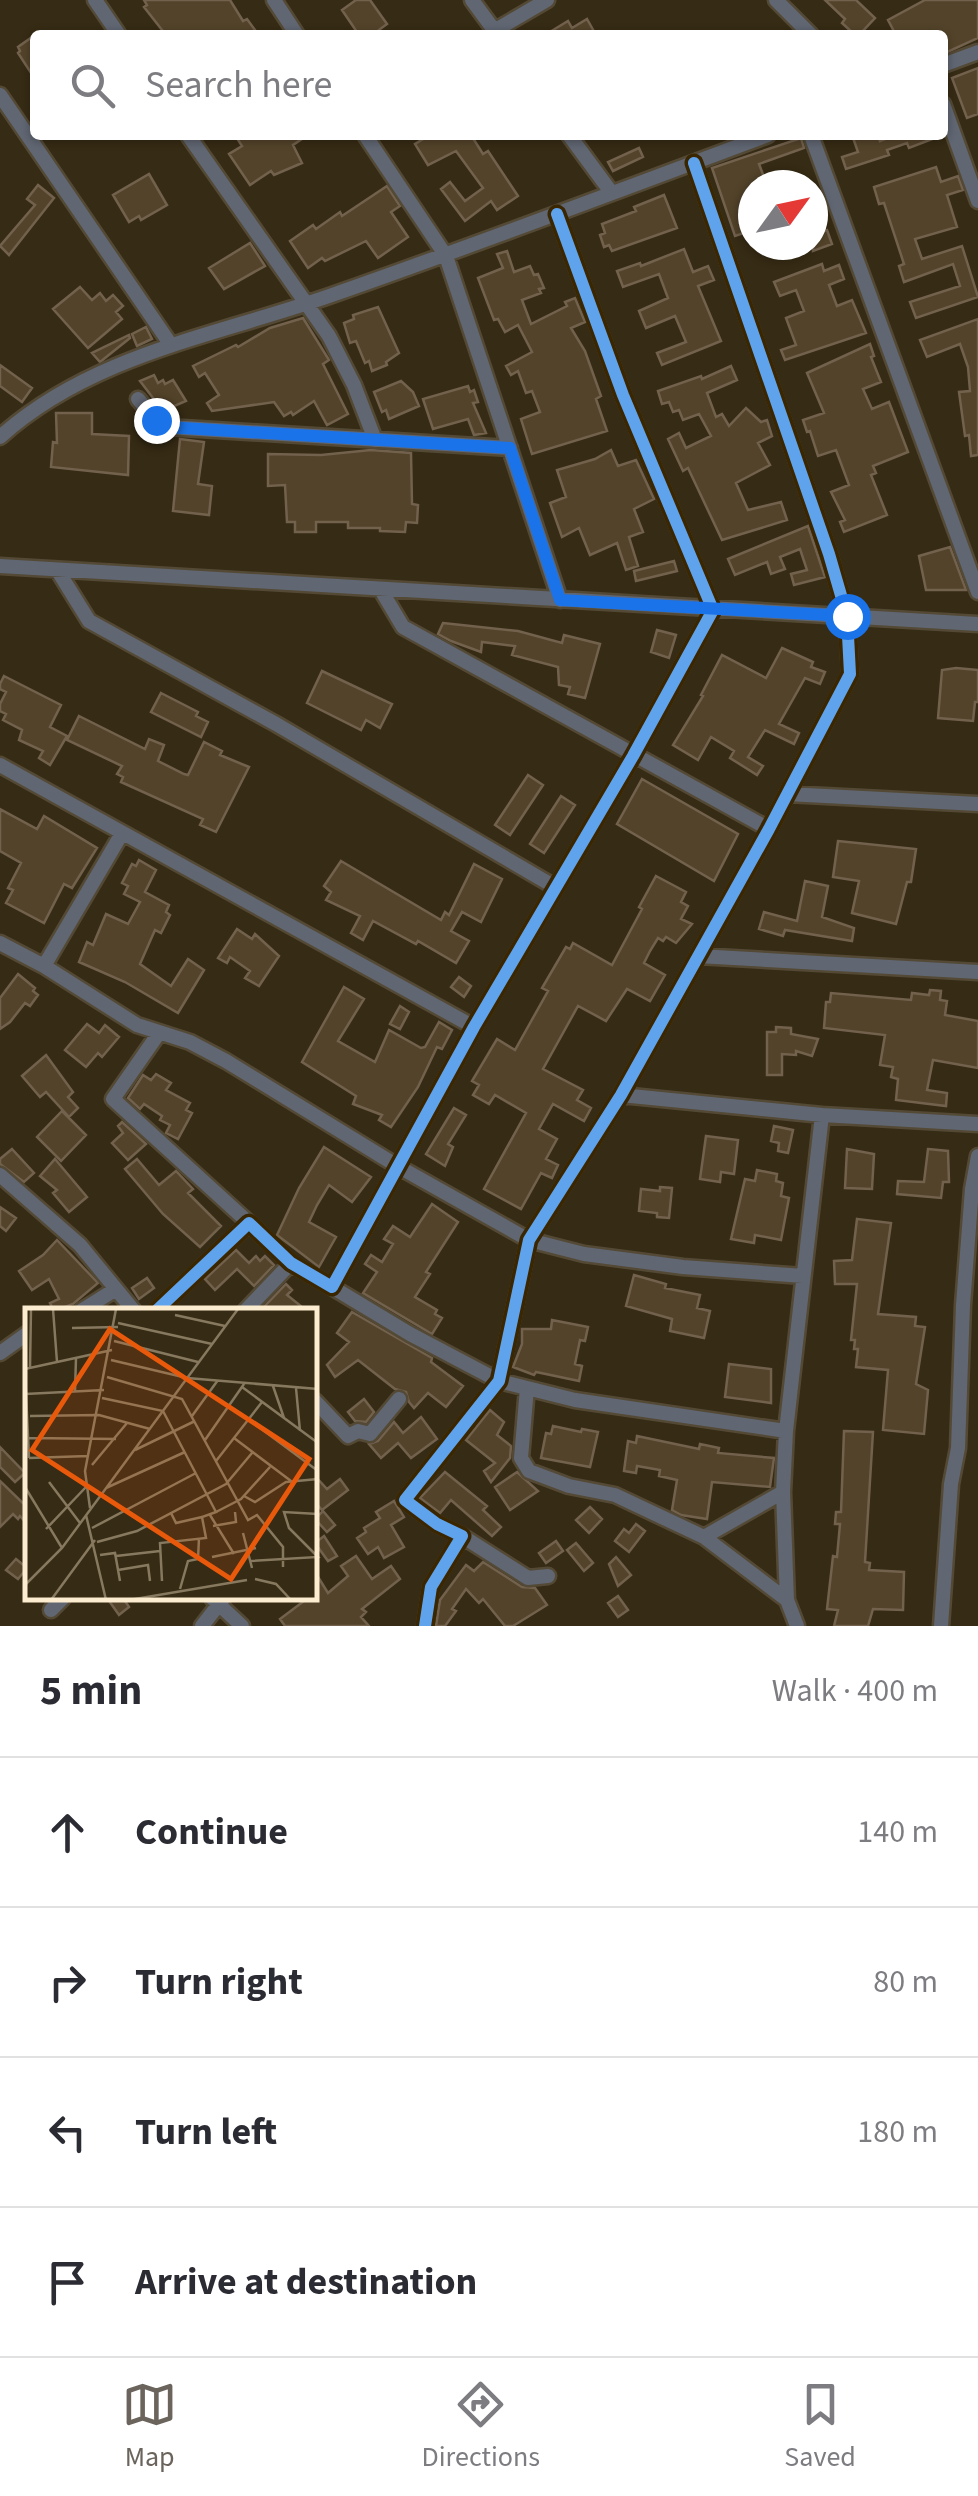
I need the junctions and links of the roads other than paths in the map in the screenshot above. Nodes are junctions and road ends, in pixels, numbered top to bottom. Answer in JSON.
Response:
{"nodes":[{"id":1,"x":95,"y":0,"type":"edge"},
{"id":2,"x":274,"y":0,"type":"edge"},
{"id":3,"x":472,"y":0,"type":"edge"},
{"id":4,"x":547,"y":0,"type":"edge"},
{"id":5,"x":776,"y":0,"type":"edge"},
{"id":6,"x":116,"y":30,"type":"edge"},
{"id":7,"x":294,"y":30,"type":"edge"},
{"id":8,"x":494,"y":30,"type":"edge"},
{"id":9,"x":501,"y":30,"type":"edge"},
{"id":10,"x":806,"y":30,"type":"edge"},
{"id":11,"x":978,"y":52,"type":"edge"},
{"id":12,"x":948,"y":63,"type":"edge"},
{"id":13,"x":0,"y":95,"type":"edge"},
{"id":14,"x":948,"y":118,"type":"edge"},
{"id":15,"x":30,"y":139,"type":"edge"},
{"id":16,"x":31,"y":140,"type":"edge"},
{"id":17,"x":191,"y":140,"type":"edge"},
{"id":18,"x":368,"y":140,"type":"edge"},
{"id":19,"x":574,"y":140,"type":"edge"},
{"id":20,"x":755,"y":140,"type":"edge"},
{"id":21,"x":812,"y":140,"type":"edge"},
{"id":22,"x":694,"y":163,"type":"junction"},
{"id":23,"x":611,"y":192,"type":"junction"},
{"id":24,"x":978,"y":201,"type":"edge"},
{"id":25,"x":556,"y":214,"type":"junction"},
{"id":26,"x":446,"y":256,"type":"junction"},
{"id":27,"x":306,"y":305,"type":"junction"},
{"id":28,"x":171,"y":344,"type":"junction"},
{"id":29,"x":138,"y":400,"type":"dead end"},
{"id":30,"x":0,"y":438,"type":"edge"},
{"id":31,"x":375,"y":440,"type":"junction"},
{"id":32,"x":510,"y":448,"type":"junction"},
{"id":33,"x":0,"y":566,"type":"edge"},
{"id":34,"x":58,"y":571,"type":"junction"},
{"id":35,"x":382,"y":590,"type":"junction"},
{"id":36,"x":978,"y":592,"type":"edge"},
{"id":37,"x":560,"y":600,"type":"junction"},
{"id":38,"x":713,"y":610,"type":"junction"},
{"id":39,"x":847,"y":616,"type":"junction"},
{"id":40,"x":978,"y":624,"type":"edge"},
{"id":41,"x":633,"y":756,"type":"junction"},
{"id":42,"x":0,"y":765,"type":"edge"},
{"id":43,"x":787,"y":794,"type":"junction"},
{"id":44,"x":978,"y":804,"type":"edge"},
{"id":45,"x":769,"y":829,"type":"junction"},
{"id":46,"x":121,"y":835,"type":"junction"},
{"id":47,"x":555,"y":887,"type":"junction"},
{"id":48,"x":0,"y":943,"type":"edge"},
{"id":49,"x":698,"y":956,"type":"junction"},
{"id":50,"x":44,"y":966,"type":"junction"},
{"id":51,"x":978,"y":972,"type":"edge"},
{"id":52,"x":474,"y":1027,"type":"junction"},
{"id":53,"x":159,"y":1034,"type":"junction"},
{"id":54,"x":621,"y":1095,"type":"junction"},
{"id":55,"x":822,"y":1115,"type":"junction"},
{"id":56,"x":978,"y":1124,"type":"edge"},
{"id":57,"x":978,"y":1156,"type":"edge"},
{"id":58,"x":399,"y":1167,"type":"junction"},
{"id":59,"x":0,"y":1175,"type":"edge"},
{"id":60,"x":249,"y":1222,"type":"junction"},
{"id":61,"x":529,"y":1240,"type":"junction"},
{"id":62,"x":291,"y":1264,"type":"junction"},
{"id":63,"x":803,"y":1276,"type":"junction"},
{"id":64,"x":332,"y":1287,"type":"junction"},
{"id":65,"x":116,"y":1289,"type":"junction"},
{"id":66,"x":85,"y":1308,"type":"edge"},
{"id":67,"x":132,"y":1308,"type":"edge"},
{"id":68,"x":159,"y":1308,"type":"edge"},
{"id":69,"x":248,"y":1308,"type":"edge"},
{"id":70,"x":25,"y":1335,"type":"edge"},
{"id":71,"x":0,"y":1354,"type":"edge"},
{"id":72,"x":499,"y":1381,"type":"junction"},
{"id":73,"x":526,"y":1388,"type":"junction"},
{"id":74,"x":400,"y":1399,"type":"dead end"},
{"id":75,"x":318,"y":1404,"type":"edge"},
{"id":76,"x":786,"y":1430,"type":"junction"},
{"id":77,"x":783,"y":1492,"type":"junction"},
{"id":78,"x":462,"y":1536,"type":"junction"},
{"id":79,"x":704,"y":1537,"type":"junction"},
{"id":80,"x":548,"y":1576,"type":"dead end"},
{"id":81,"x":787,"y":1600,"type":"junction"},
{"id":82,"x":217,"y":1601,"type":"edge"},
{"id":83,"x":219,"y":1601,"type":"edge"},
{"id":84,"x":202,"y":1626,"type":"edge"},
{"id":85,"x":242,"y":1626,"type":"edge"},
{"id":86,"x":426,"y":1626,"type":"edge"},
{"id":87,"x":796,"y":1626,"type":"edge"},
{"id":88,"x":942,"y":1626,"type":"edge"}],
"edges":[{"from":1,"to":6,"type":"street"},
{"from":2,"to":7,"type":"street"},
{"from":3,"to":8,"type":"street"},
{"from":4,"to":9,"type":"street"},
{"from":5,"to":10,"type":"street"},
{"from":11,"to":12,"type":"street"},
{"from":13,"to":15,"type":"street"},
{"from":14,"to":24,"type":"street"},
{"from":16,"to":28,"type":"street"},
{"from":17,"to":27,"type":"street"},
{"from":18,"to":26,"type":"street"},
{"from":19,"to":23,"type":"street"},
{"from":20,"to":22,"type":"street"},
{"from":21,"to":36,"type":"street"},
{"from":22,"to":23,"type":"street"},
{"from":22,"to":39,"type":"street"},
{"from":23,"to":25,"type":"street"},
{"from":25,"to":26,"type":"street"},
{"from":25,"to":38,"type":"street"},
{"from":26,"to":27,"type":"street"},
{"from":26,"to":32,"type":"street"},
{"from":27,"to":28,"type":"street"},
{"from":27,"to":31,"type":"street"},
{"from":28,"to":30,"type":"street"},
{"from":29,"to":31,"type":"street"},
{"from":31,"to":32,"type":"street"},
{"from":32,"to":37,"type":"street"},
{"from":33,"to":34,"type":"street"},
{"from":34,"to":35,"type":"street"},
{"from":34,"to":47,"type":"street"},
{"from":35,"to":37,"type":"street"},
{"from":35,"to":41,"type":"street"},
{"from":37,"to":38,"type":"street"},
{"from":38,"to":39,"type":"street"},
{"from":38,"to":41,"type":"street"},
{"from":39,"to":40,"type":"street"},
{"from":39,"to":43,"type":"street"},
{"from":41,"to":45,"type":"street"},
{"from":41,"to":47,"type":"street"},
{"from":42,"to":46,"type":"street"},
{"from":43,"to":44,"type":"street"},
{"from":43,"to":45,"type":"street"},
{"from":45,"to":49,"type":"street"},
{"from":46,"to":50,"type":"street"},
{"from":46,"to":52,"type":"street"},
{"from":47,"to":52,"type":"street"},
{"from":48,"to":50,"type":"street"},
{"from":49,"to":51,"type":"street"},
{"from":49,"to":54,"type":"street"},
{"from":50,"to":53,"type":"street"},
{"from":52,"to":58,"type":"street"},
{"from":53,"to":58,"type":"street"},
{"from":53,"to":60,"type":"street"},
{"from":54,"to":55,"type":"street"},
{"from":54,"to":61,"type":"street"},
{"from":55,"to":56,"type":"street"},
{"from":55,"to":63,"type":"street"},
{"from":57,"to":88,"type":"street"},
{"from":58,"to":61,"type":"street"},
{"from":58,"to":64,"type":"street"},
{"from":59,"to":65,"type":"street"},
{"from":60,"to":62,"type":"street"},
{"from":60,"to":68,"type":"street"},
{"from":61,"to":63,"type":"street"},
{"from":61,"to":72,"type":"street"},
{"from":62,"to":64,"type":"street"},
{"from":62,"to":69,"type":"street"},
{"from":63,"to":76,"type":"street"},
{"from":64,"to":72,"type":"street"},
{"from":65,"to":66,"type":"street"},
{"from":65,"to":67,"type":"street"},
{"from":70,"to":71,"type":"street"},
{"from":72,"to":73,"type":"street"},
{"from":72,"to":78,"type":"street"},
{"from":73,"to":76,"type":"street"},
{"from":73,"to":79,"type":"street"},
{"from":74,"to":75,"type":"street"},
{"from":76,"to":77,"type":"street"},
{"from":77,"to":79,"type":"street"},
{"from":77,"to":81,"type":"street"},
{"from":78,"to":80,"type":"street"},
{"from":78,"to":86,"type":"street"},
{"from":79,"to":81,"type":"street"},
{"from":81,"to":87,"type":"street"},
{"from":82,"to":84,"type":"street"},
{"from":83,"to":85,"type":"street"}]}
